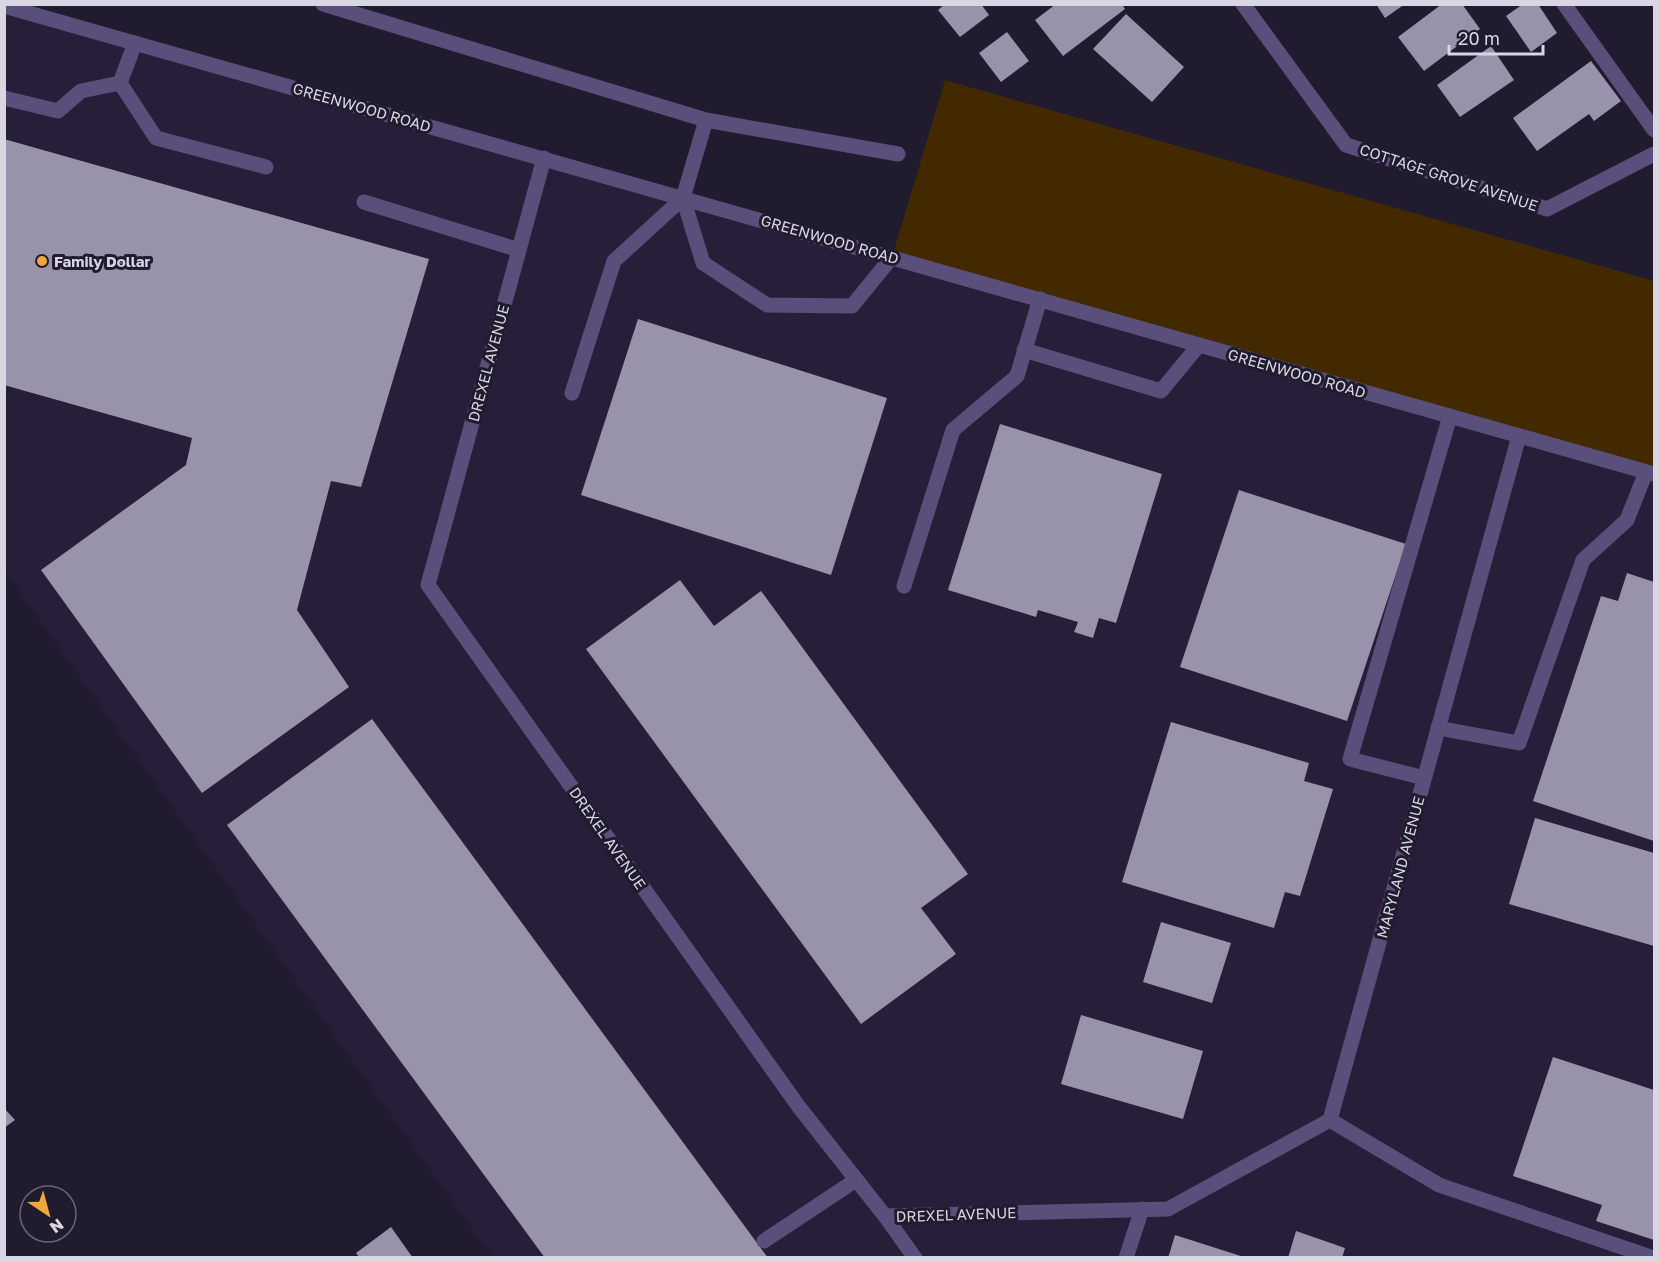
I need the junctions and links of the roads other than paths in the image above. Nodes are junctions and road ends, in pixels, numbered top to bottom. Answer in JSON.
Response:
{"nodes":[{"id":1,"x":323,"y":4,"type":"edge"},
{"id":2,"x":1243,"y":4,"type":"edge"},
{"id":3,"x":1564,"y":4,"type":"edge"},
{"id":4,"x":4,"y":6,"type":"edge"},
{"id":5,"x":135,"y":43,"type":"junction"},
{"id":6,"x":120,"y":84,"type":"junction"},
{"id":7,"x":4,"y":98,"type":"edge"},
{"id":8,"x":706,"y":120,"type":"junction"},
{"id":9,"x":1654,"y":130,"type":"edge"},
{"id":10,"x":897,"y":154,"type":"dead end"},
{"id":11,"x":1654,"y":154,"type":"edge"},
{"id":12,"x":544,"y":158,"type":"junction"},
{"id":13,"x":266,"y":167,"type":"dead end"},
{"id":14,"x":683,"y":198,"type":"junction"},
{"id":15,"x":364,"y":202,"type":"dead end"},
{"id":16,"x":519,"y":250,"type":"junction"},
{"id":17,"x":892,"y":257,"type":"junction"},
{"id":18,"x":1040,"y":299,"type":"junction"},
{"id":19,"x":1199,"y":345,"type":"junction"},
{"id":20,"x":1024,"y":351,"type":"junction"},
{"id":21,"x":572,"y":393,"type":"dead end"},
{"id":22,"x":1450,"y":416,"type":"junction"},
{"id":23,"x":1519,"y":436,"type":"junction"},
{"id":24,"x":1650,"y":473,"type":"edge"},
{"id":25,"x":904,"y":586,"type":"dead end"},
{"id":26,"x":1438,"y":728,"type":"junction"},
{"id":27,"x":1424,"y":778,"type":"junction"},
{"id":28,"x":1330,"y":1120,"type":"junction"},
{"id":29,"x":856,"y":1180,"type":"junction"},
{"id":30,"x":1142,"y":1209,"type":"junction"},
{"id":31,"x":885,"y":1216,"type":"junction"},
{"id":32,"x":764,"y":1241,"type":"dead end"},
{"id":33,"x":915,"y":1257,"type":"edge"},
{"id":34,"x":1126,"y":1257,"type":"edge"},
{"id":35,"x":1654,"y":1257,"type":"edge"}],
"edges":[{"from":1,"to":8,"type":"street"},
{"from":2,"to":11,"type":"street","name":"COTTAGE GROVE AVENUE"},
{"from":3,"to":9,"type":"street"},
{"from":4,"to":5,"type":"street","name":"GREENWOOD ROAD"},
{"from":5,"to":6,"type":"street"},
{"from":5,"to":12,"type":"street","name":"GREENWOOD ROAD"},
{"from":6,"to":7,"type":"street"},
{"from":6,"to":13,"type":"street"},
{"from":8,"to":10,"type":"street"},
{"from":8,"to":14,"type":"street"},
{"from":12,"to":14,"type":"street","name":"GREENWOOD ROAD"},
{"from":12,"to":16,"type":"street","name":"DREXEL AVENUE"},
{"from":14,"to":17,"type":"street","name":"GREENWOOD ROAD"},
{"from":14,"to":17,"type":"street"},
{"from":14,"to":21,"type":"street"},
{"from":15,"to":16,"type":"street"},
{"from":16,"to":29,"type":"street","name":"DREXEL AVENUE"},
{"from":17,"to":18,"type":"street","name":"GREENWOOD ROAD"},
{"from":18,"to":19,"type":"street","name":"GREENWOOD ROAD"},
{"from":18,"to":20,"type":"street"},
{"from":19,"to":20,"type":"street"},
{"from":19,"to":22,"type":"street","name":"GREENWOOD ROAD"},
{"from":20,"to":25,"type":"street"},
{"from":22,"to":23,"type":"street","name":"GREENWOOD ROAD"},
{"from":22,"to":27,"type":"street"},
{"from":23,"to":24,"type":"street","name":"GREENWOOD ROAD"},
{"from":23,"to":26,"type":"street","name":"MARYLAND AVENUE"},
{"from":24,"to":26,"type":"street"},
{"from":26,"to":27,"type":"street","name":"MARYLAND AVENUE"},
{"from":27,"to":28,"type":"street","name":"MARYLAND AVENUE"},
{"from":28,"to":30,"type":"street","name":"DREXEL AVENUE"},
{"from":28,"to":35,"type":"street"},
{"from":29,"to":31,"type":"street","name":"DREXEL AVENUE"},
{"from":29,"to":32,"type":"street"},
{"from":30,"to":31,"type":"street","name":"DREXEL AVENUE"},
{"from":30,"to":34,"type":"street"},
{"from":31,"to":33,"type":"street"}]}
